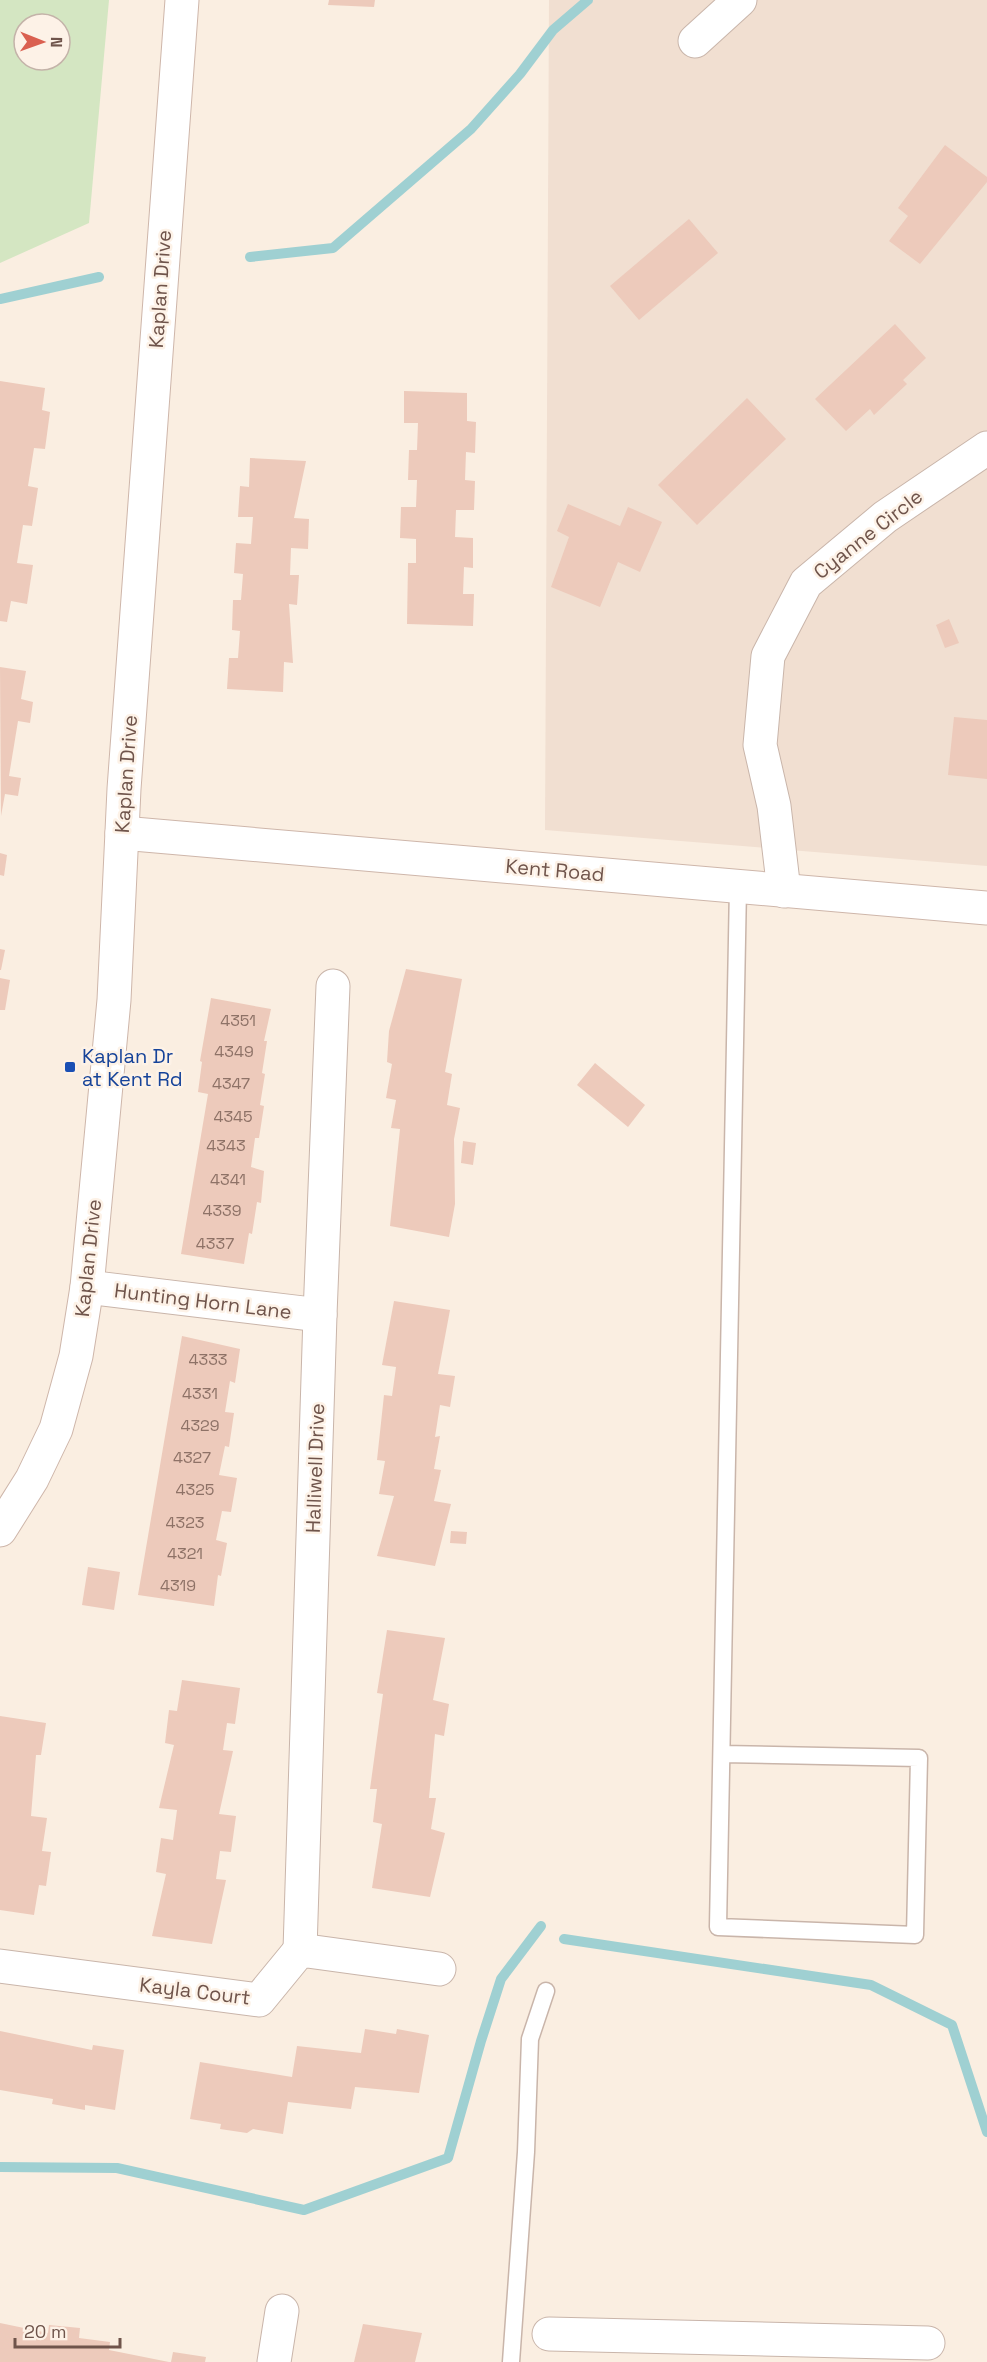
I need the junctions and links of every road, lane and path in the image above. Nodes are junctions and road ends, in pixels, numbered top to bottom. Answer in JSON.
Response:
{"nodes":[{"id":1,"x":182,"y":0,"type":"edge"},
{"id":2,"x":740,"y":0,"type":"edge"},
{"id":3,"x":695,"y":41,"type":"dead end"},
{"id":4,"x":987,"y":448,"type":"edge"},
{"id":5,"x":122,"y":833,"type":"junction"},
{"id":6,"x":738,"y":887,"type":"junction"},
{"id":7,"x":784,"y":891,"type":"junction"},
{"id":8,"x":987,"y":908,"type":"edge"},
{"id":9,"x":333,"y":986,"type":"dead end"},
{"id":10,"x":87,"y":1287,"type":"junction"},
{"id":11,"x":320,"y":1315,"type":"junction"},
{"id":12,"x":0,"y":1530,"type":"edge"},
{"id":13,"x":722,"y":1754,"type":"junction"},
{"id":14,"x":300,"y":1950,"type":"junction"},
{"id":15,"x":0,"y":1966,"type":"edge"},
{"id":16,"x":439,"y":1969,"type":"dead end"},
{"id":17,"x":546,"y":1991,"type":"dead end"},
{"id":18,"x":282,"y":2311,"type":"dead end"},
{"id":19,"x":549,"y":2334,"type":"dead end"},
{"id":20,"x":928,"y":2343,"type":"dead end"},
{"id":21,"x":737,"y":2350,"type":"edge"},
{"id":22,"x":274,"y":2362,"type":"edge"},
{"id":23,"x":511,"y":2362,"type":"edge"}],
"edges":[{"from":1,"to":5,"type":"street","name":"Kaplan Drive"},
{"from":2,"to":3,"type":"street"},
{"from":4,"to":7,"type":"street","name":"Cyanne Circle"},
{"from":5,"to":6,"type":"street","name":"Kent Road"},
{"from":5,"to":10,"type":"street","name":"Kaplan Drive"},
{"from":6,"to":7,"type":"street","name":"Kent Road"},
{"from":6,"to":13,"type":"lane"},
{"from":7,"to":8,"type":"street","name":"Kent Road"},
{"from":9,"to":11,"type":"street","name":"Halliwell Drive"},
{"from":10,"to":11,"type":"street","name":"Hunting Horn Lane"},
{"from":10,"to":12,"type":"street","name":"Kaplan Drive"},
{"from":11,"to":14,"type":"street","name":"Halliwell Drive"},
{"from":13,"to":13,"type":"lane"},
{"from":14,"to":15,"type":"street","name":"Kayla Court"},
{"from":14,"to":16,"type":"street"},
{"from":17,"to":23,"type":"lane"},
{"from":18,"to":22,"type":"street"},
{"from":19,"to":21,"type":"street"},
{"from":20,"to":21,"type":"street"}]}
